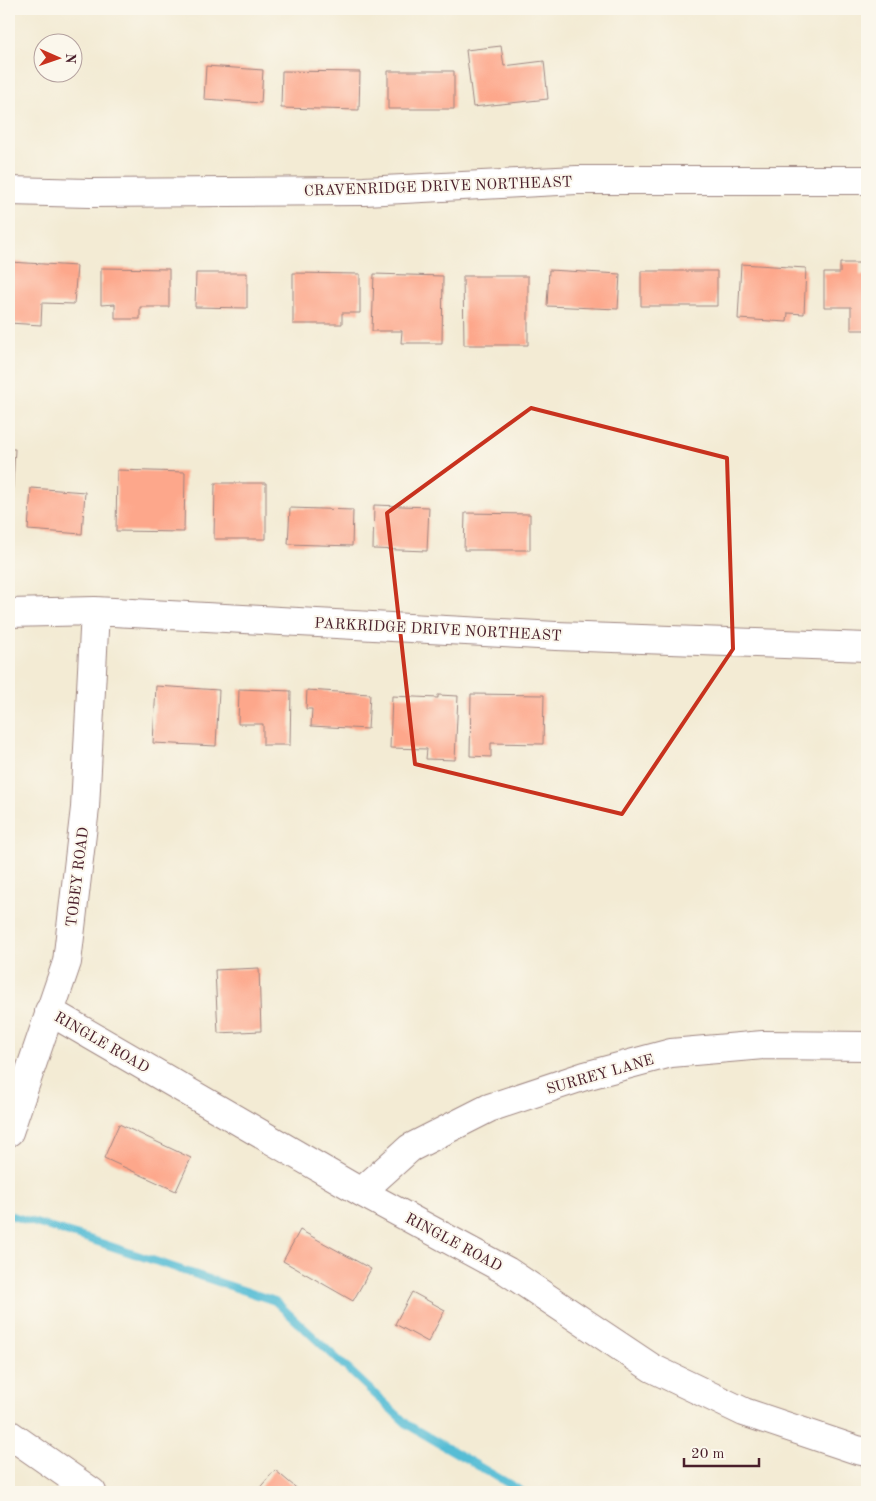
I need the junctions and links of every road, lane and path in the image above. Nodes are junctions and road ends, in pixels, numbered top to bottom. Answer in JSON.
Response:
{"nodes":[{"id":1,"x":867,"y":180,"type":"edge"},
{"id":2,"x":9,"y":191,"type":"edge"},
{"id":3,"x":95,"y":611,"type":"junction"},
{"id":4,"x":9,"y":613,"type":"edge"},
{"id":5,"x":867,"y":647,"type":"edge"},
{"id":6,"x":49,"y":1012,"type":"junction"},
{"id":7,"x":867,"y":1046,"type":"edge"},
{"id":8,"x":9,"y":1132,"type":"edge"},
{"id":9,"x":361,"y":1192,"type":"junction"},
{"id":10,"x":9,"y":1434,"type":"edge"},
{"id":11,"x":867,"y":1452,"type":"edge"},
{"id":12,"x":92,"y":1492,"type":"edge"}],
"edges":[{"from":1,"to":2,"type":"street","name":"CRAVENRIDGE DRIVE NORTHEAST"},
{"from":3,"to":4,"type":"street","name":"PARKRIDGE DRIVE NORTHEAST"},
{"from":3,"to":5,"type":"street","name":"PARKRIDGE DRIVE NORTHEAST"},
{"from":3,"to":6,"type":"street","name":"TOBEY ROAD"},
{"from":6,"to":8,"type":"street","name":"TOBEY ROAD"},
{"from":6,"to":9,"type":"street","name":"RINGLE ROAD"},
{"from":7,"to":9,"type":"street","name":"SURREY LANE"},
{"from":9,"to":11,"type":"street","name":"RINGLE ROAD"},
{"from":10,"to":12,"type":"street"}]}
